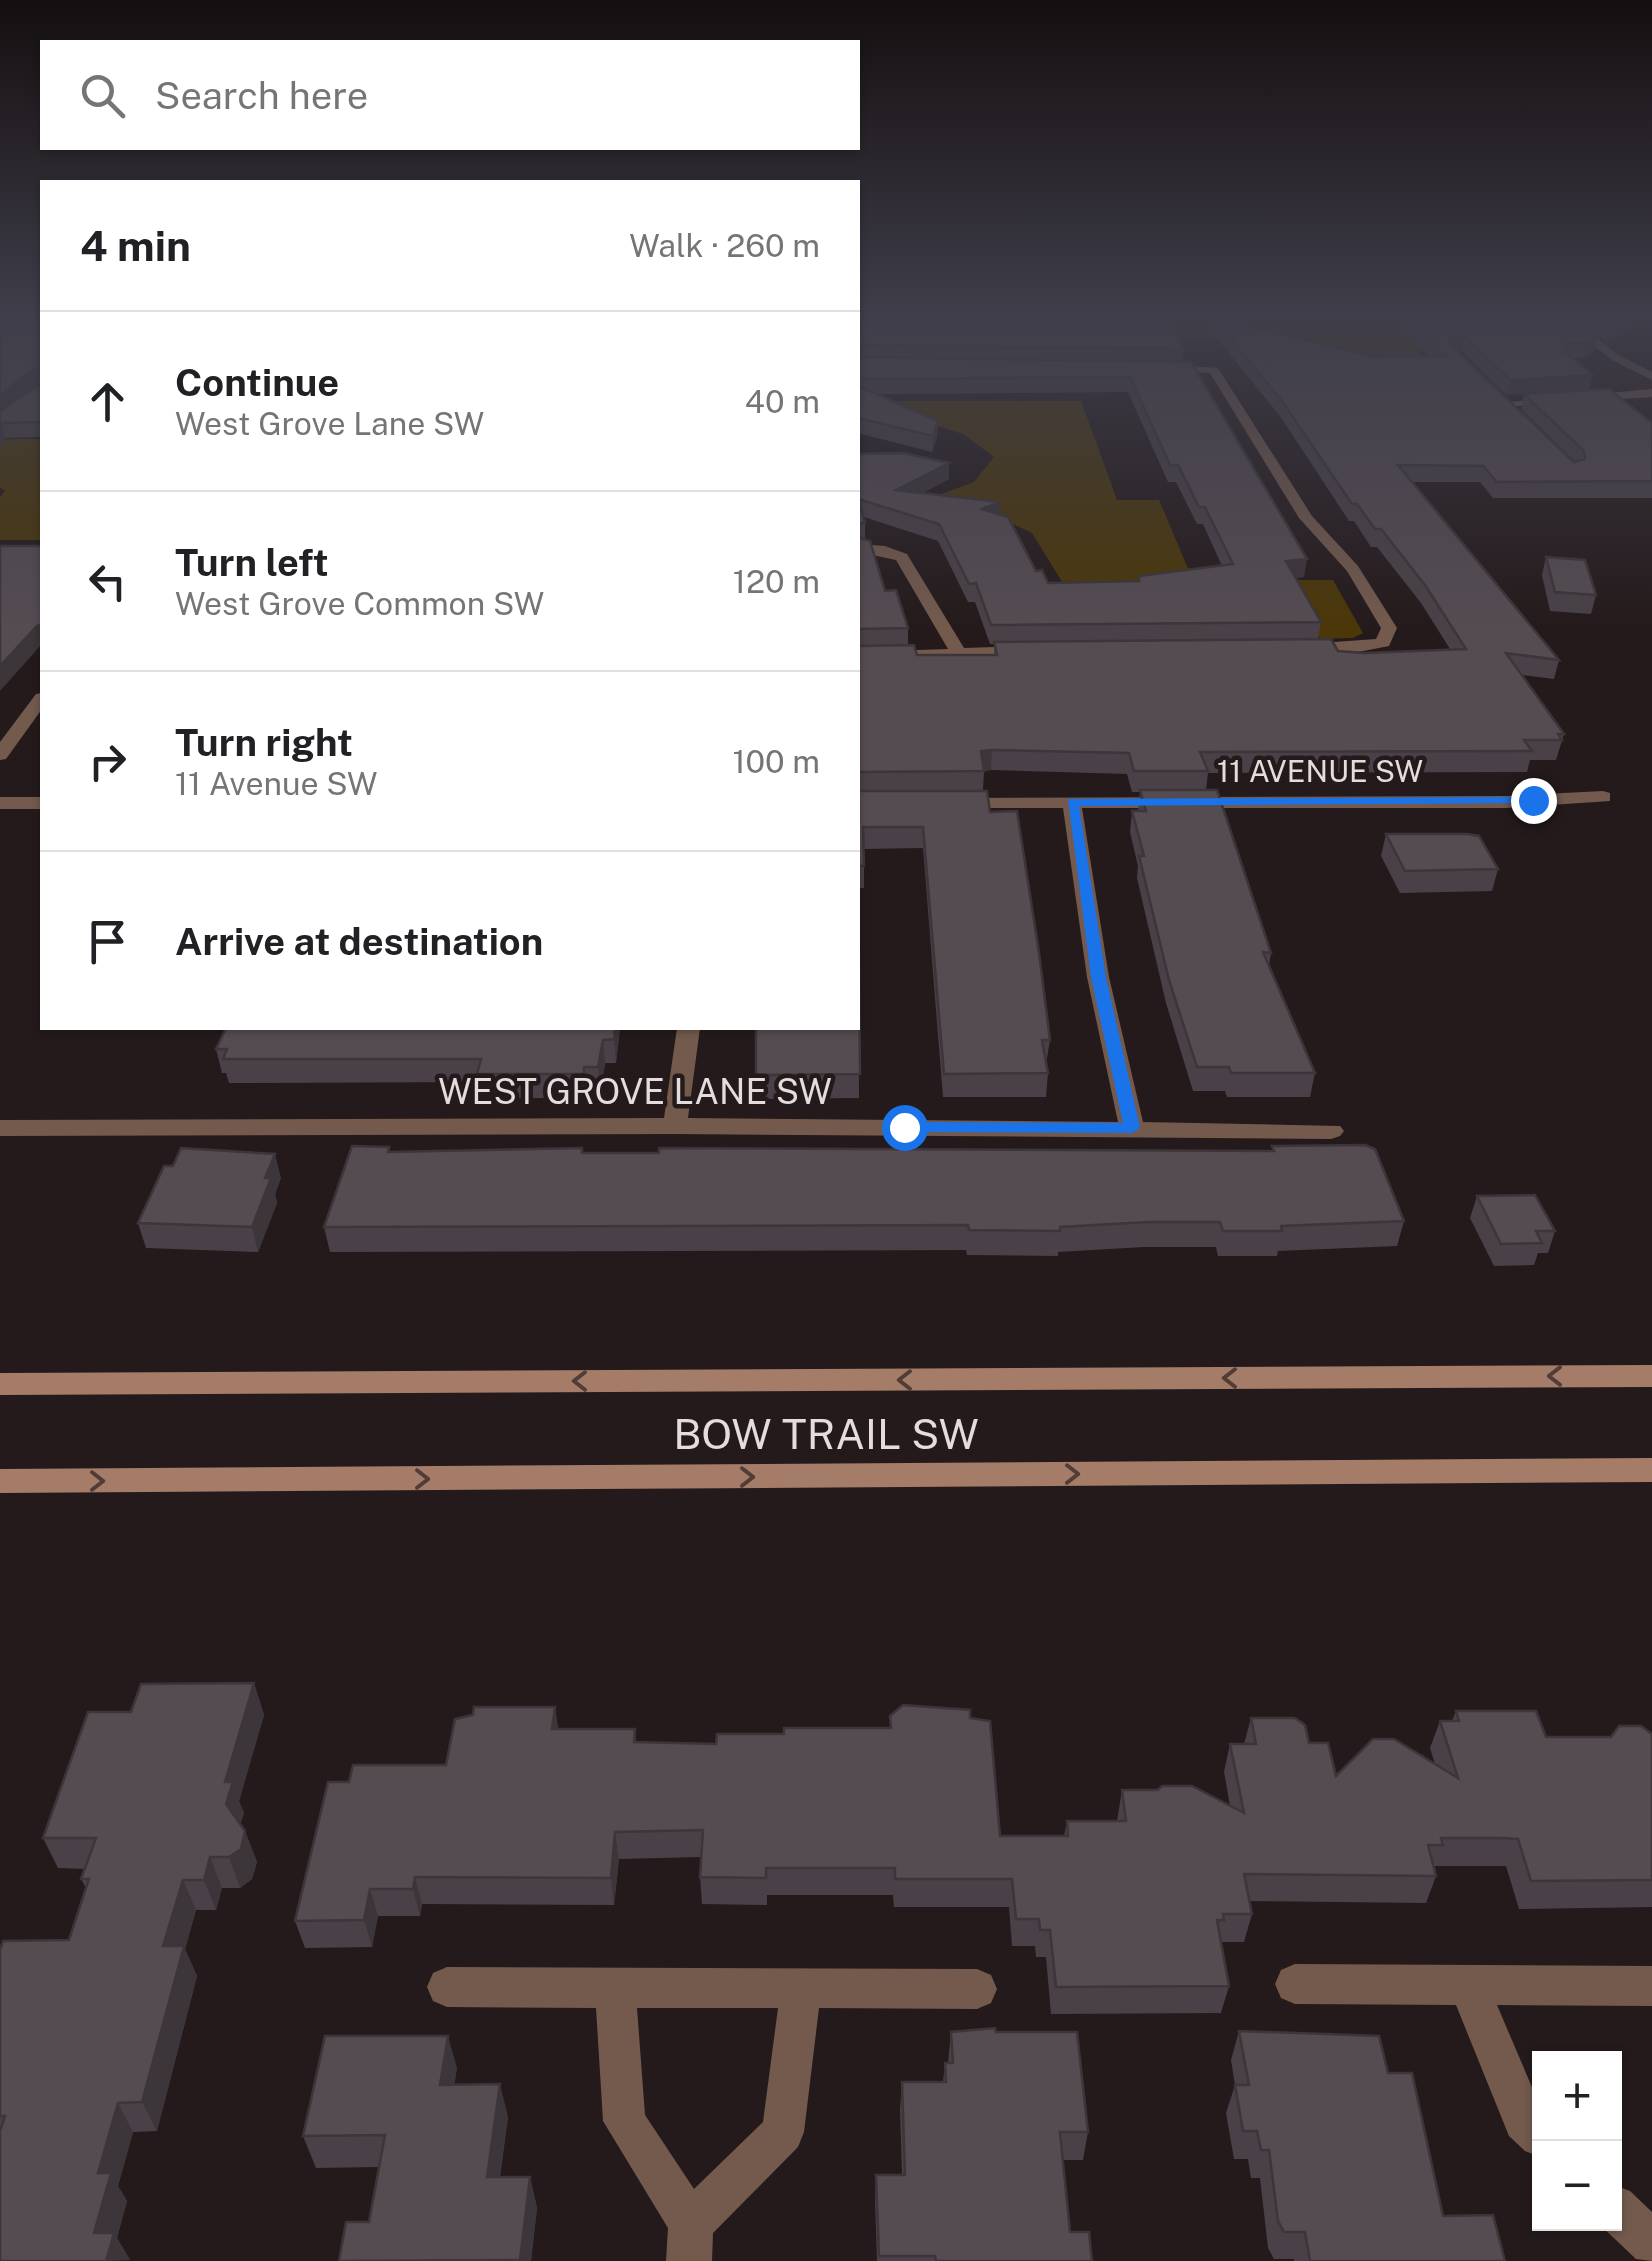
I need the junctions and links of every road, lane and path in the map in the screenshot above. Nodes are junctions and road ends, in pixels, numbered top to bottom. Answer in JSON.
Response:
{"nodes":[{"id":1,"x":1244,"y":418,"type":"edge"},
{"id":2,"x":860,"y":548,"type":"edge"},
{"id":3,"x":1292,"y":649,"type":"edge"},
{"id":4,"x":1049,"y":650,"type":"edge"},
{"id":5,"x":958,"y":654,"type":"junction"},
{"id":6,"x":860,"y":657,"type":"edge"},
{"id":7,"x":40,"y":701,"type":"edge"},
{"id":8,"x":0,"y":755,"type":"edge"},
{"id":9,"x":1603,"y":797,"type":"dead end"},
{"id":10,"x":936,"y":802,"type":"edge"},
{"id":11,"x":1072,"y":802,"type":"junction"},
{"id":12,"x":0,"y":803,"type":"edge"},
{"id":13,"x":40,"y":803,"type":"edge"},
{"id":14,"x":688,"y":1030,"type":"edge"},
{"id":15,"x":675,"y":1126,"type":"junction"},
{"id":16,"x":0,"y":1128,"type":"edge"},
{"id":17,"x":1132,"y":1128,"type":"junction"},
{"id":18,"x":1330,"y":1132,"type":"dead end"},
{"id":19,"x":1652,"y":1376,"type":"edge"},
{"id":20,"x":0,"y":1384,"type":"edge"},
{"id":21,"x":1652,"y":1470,"type":"edge"},
{"id":22,"x":0,"y":1482,"type":"edge"},
{"id":23,"x":1295,"y":1984,"type":"dead end"},
{"id":24,"x":1468,"y":1985,"type":"junction"},
{"id":25,"x":1652,"y":1986,"type":"edge"},
{"id":26,"x":447,"y":1987,"type":"dead end"},
{"id":27,"x":616,"y":1988,"type":"junction"},
{"id":28,"x":801,"y":1988,"type":"junction"},
{"id":29,"x":977,"y":1989,"type":"dead end"},
{"id":30,"x":1532,"y":2128,"type":"edge"},
{"id":31,"x":1622,"y":2215,"type":"edge"},
{"id":32,"x":690,"y":2242,"type":"edge"},
{"id":33,"x":1652,"y":2243,"type":"edge"}],
"edges":[{"from":1,"to":3,"type":"street"},
{"from":2,"to":5,"type":"street"},
{"from":4,"to":5,"type":"street"},
{"from":5,"to":6,"type":"street"},
{"from":7,"to":8,"type":"street"},
{"from":9,"to":11,"type":"street","name":"11 AVENUE SW"},
{"from":10,"to":11,"type":"street","name":"11 AVENUE SW"},
{"from":11,"to":17,"type":"street"},
{"from":12,"to":13,"type":"street"},
{"from":14,"to":15,"type":"street"},
{"from":15,"to":16,"type":"street","name":"WEST GROVE LANE SW"},
{"from":15,"to":17,"type":"street","name":"WEST GROVE LANE SW"},
{"from":17,"to":18,"type":"street","name":"WEST GROVE LANE SW"},
{"from":19,"to":20,"type":"main road","name":"BOW TRAIL SW","one_way":true},
{"from":22,"to":21,"type":"main road","name":"BOW TRAIL SW","one_way":true},
{"from":23,"to":24,"type":"street"},
{"from":24,"to":25,"type":"street"},
{"from":24,"to":30,"type":"street"},
{"from":26,"to":27,"type":"street"},
{"from":27,"to":28,"type":"street"},
{"from":27,"to":32,"type":"street"},
{"from":28,"to":29,"type":"street"},
{"from":28,"to":32,"type":"street"},
{"from":31,"to":33,"type":"street"}]}
